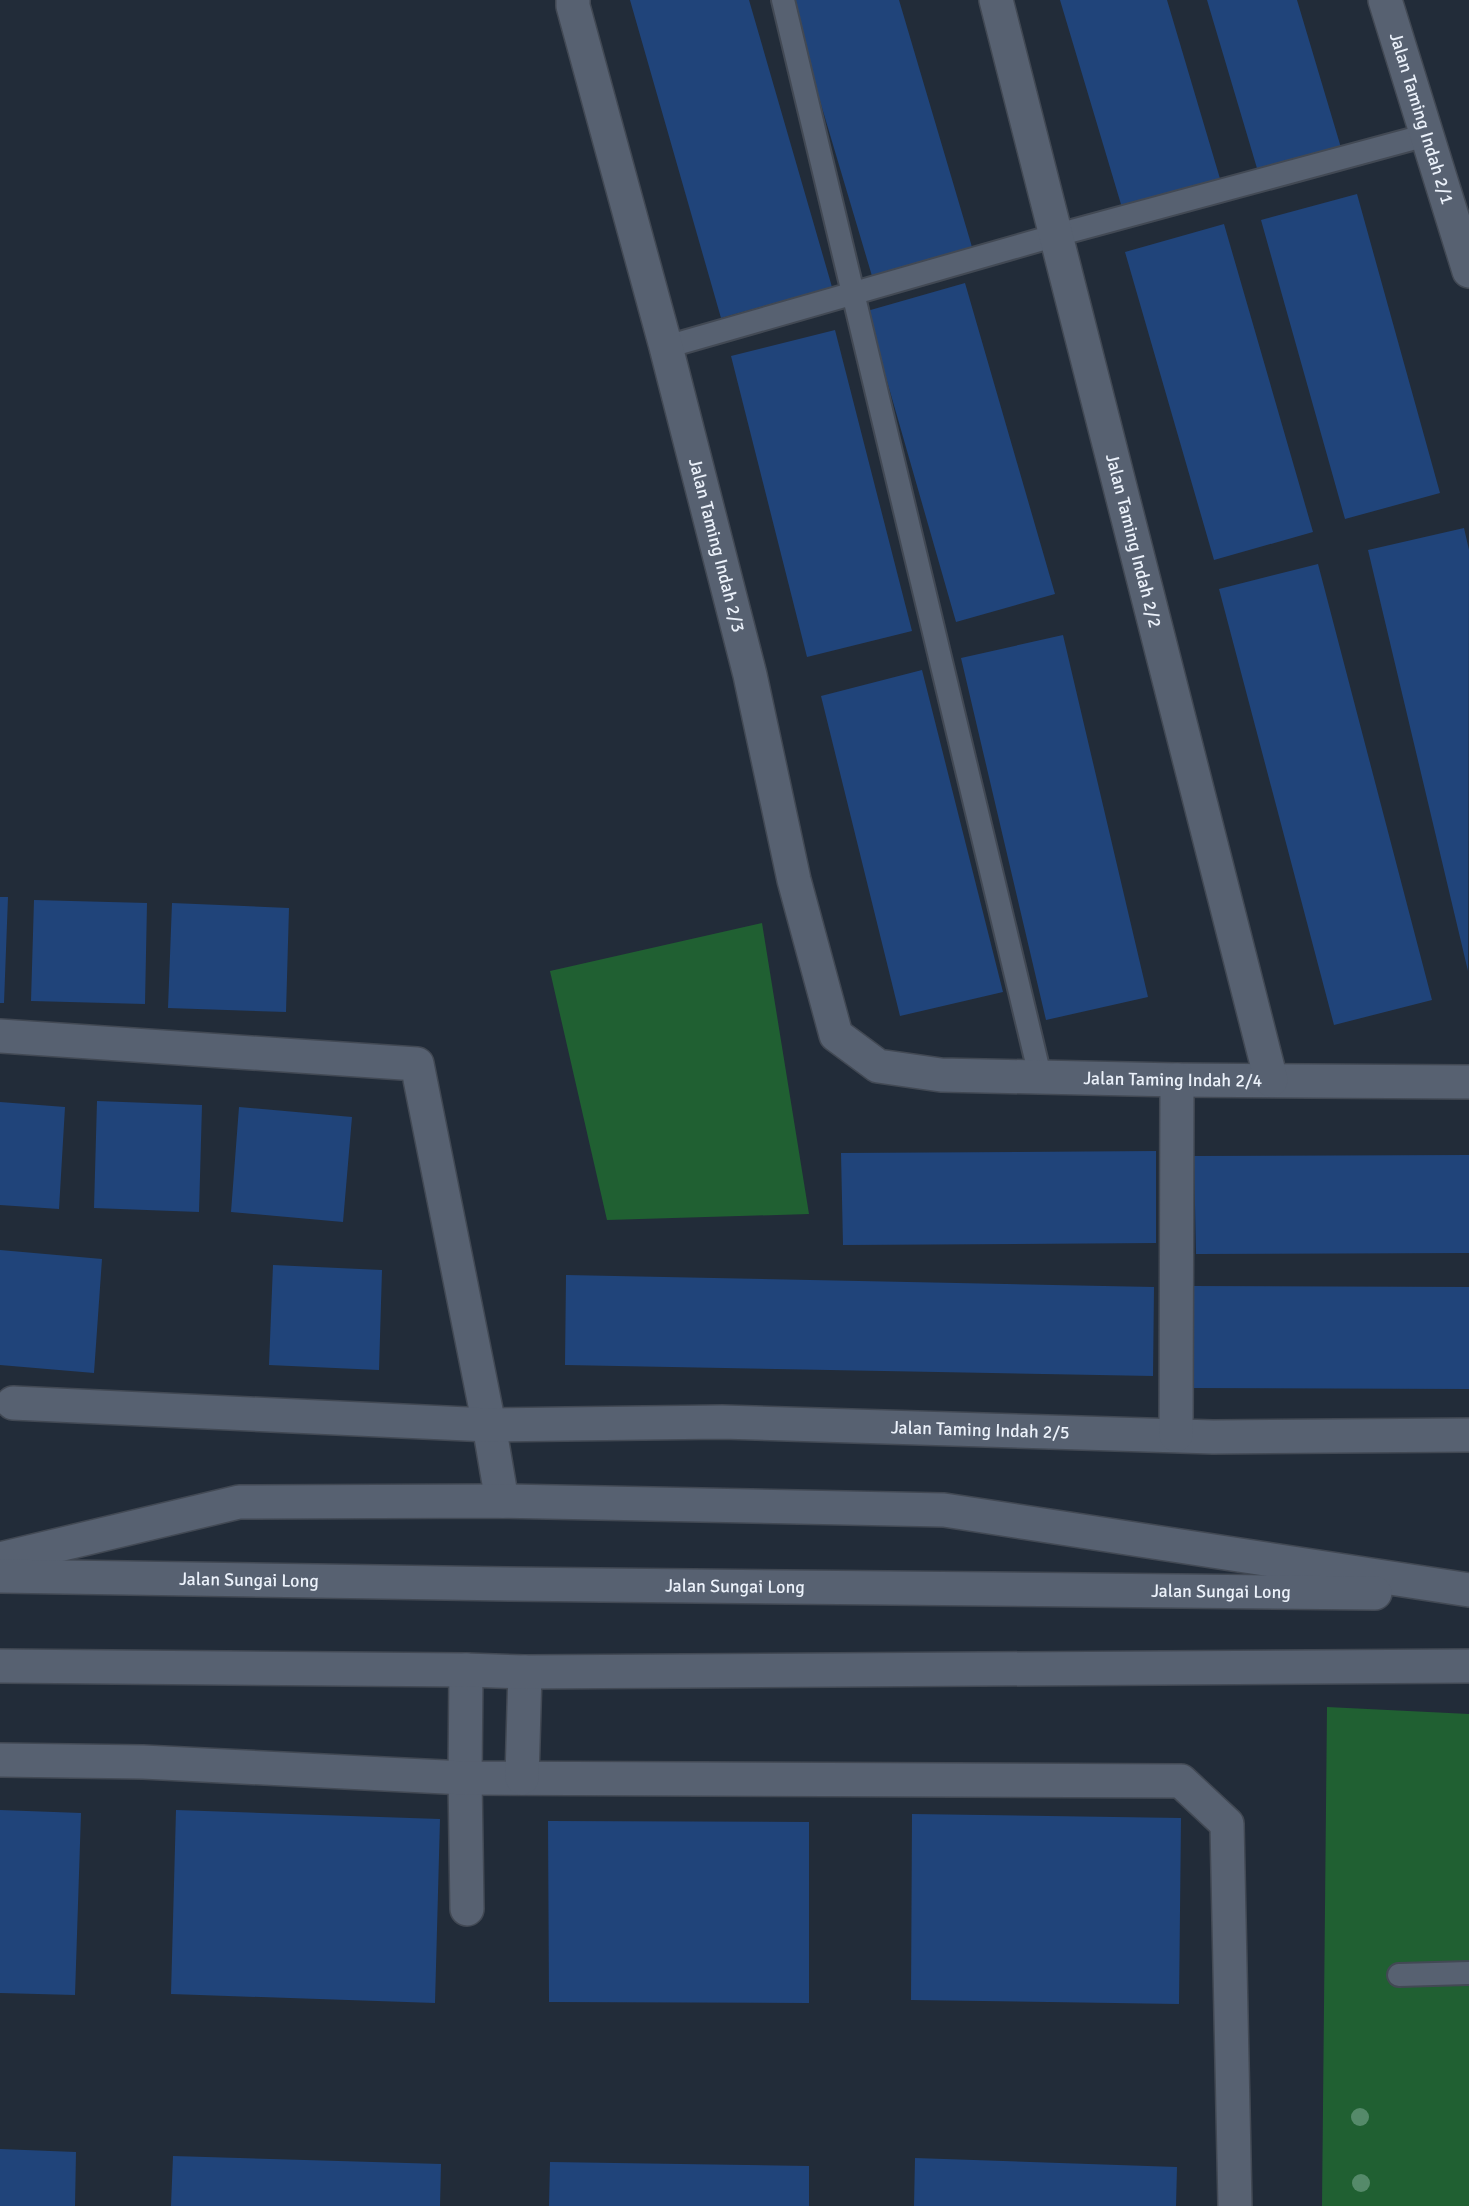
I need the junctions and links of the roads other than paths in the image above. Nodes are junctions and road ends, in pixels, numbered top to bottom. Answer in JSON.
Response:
{"nodes":[{"id":1,"x":783,"y":0,"type":"edge"},
{"id":2,"x":996,"y":0,"type":"edge"},
{"id":3,"x":1385,"y":0,"type":"edge"},
{"id":4,"x":573,"y":3,"type":"edge"},
{"id":5,"x":1427,"y":135,"type":"junction"},
{"id":6,"x":1057,"y":235,"type":"junction"},
{"id":7,"x":1469,"y":271,"type":"edge"},
{"id":8,"x":853,"y":294,"type":"junction"},
{"id":9,"x":666,"y":347,"type":"junction"},
{"id":10,"x":0,"y":1036,"type":"edge"},
{"id":11,"x":878,"y":1066,"type":"joint"},
{"id":12,"x":1040,"y":1076,"type":"junction"},
{"id":13,"x":1177,"y":1080,"type":"junction"},
{"id":14,"x":1271,"y":1080,"type":"junction"},
{"id":15,"x":1469,"y":1082,"type":"edge"},
{"id":16,"x":13,"y":1403,"type":"dead end"},
{"id":17,"x":489,"y":1425,"type":"junction"},
{"id":18,"x":1176,"y":1435,"type":"junction"},
{"id":19,"x":1469,"y":1435,"type":"edge"},
{"id":20,"x":502,"y":1502,"type":"junction"},
{"id":21,"x":0,"y":1559,"type":"edge"},
{"id":22,"x":0,"y":1576,"type":"edge"},
{"id":23,"x":1469,"y":1592,"type":"edge"},
{"id":24,"x":0,"y":1666,"type":"edge"},
{"id":25,"x":1469,"y":1666,"type":"edge"},
{"id":26,"x":466,"y":1670,"type":"junction"},
{"id":27,"x":525,"y":1672,"type":"junction"},
{"id":28,"x":0,"y":1760,"type":"edge"},
{"id":29,"x":465,"y":1778,"type":"junction"},
{"id":30,"x":522,"y":1778,"type":"junction"},
{"id":31,"x":467,"y":1909,"type":"dead end"},
{"id":32,"x":1469,"y":1973,"type":"edge"},
{"id":33,"x":1399,"y":1976,"type":"dead end"},
{"id":34,"x":1235,"y":2206,"type":"edge"}],
"edges":[{"from":1,"to":8,"type":"lane"},
{"from":2,"to":6,"type":"street","name":"Jalan Taming Indah 2/2"},
{"from":3,"to":5,"type":"street","name":"Jalan Taming Indah 2/1"},
{"from":4,"to":9,"type":"street","name":"Jalan Taming Indah 2/3"},
{"from":5,"to":6,"type":"lane"},
{"from":5,"to":7,"type":"street","name":"Jalan Taming Indah 2/1"},
{"from":6,"to":8,"type":"lane"},
{"from":6,"to":14,"type":"street","name":"Jalan Taming Indah 2/2"},
{"from":8,"to":9,"type":"lane"},
{"from":8,"to":12,"type":"lane"},
{"from":9,"to":11,"type":"street","name":"Jalan Taming Indah 2/3"},
{"from":10,"to":17,"type":"street"},
{"from":11,"to":12,"type":"street","name":"Jalan Taming Indah 2/4"},
{"from":12,"to":13,"type":"street","name":"Jalan Taming Indah 2/4"},
{"from":13,"to":14,"type":"street","name":"Jalan Taming Indah 2/4"},
{"from":13,"to":18,"type":"street"},
{"from":14,"to":15,"type":"street","name":"Jalan Taming Indah 2/4"},
{"from":16,"to":17,"type":"street","name":"Jalan Taming Indah 2/5"},
{"from":17,"to":18,"type":"street","name":"Jalan Taming Indah 2/5"},
{"from":17,"to":20,"type":"street"},
{"from":18,"to":19,"type":"street","name":"Jalan Taming Indah 2/5"},
{"from":20,"to":21,"type":"street"},
{"from":20,"to":23,"type":"street"},
{"from":22,"to":23,"type":"street","name":"Jalan Sungai Long"},
{"from":24,"to":26,"type":"street"},
{"from":25,"to":27,"type":"street"},
{"from":26,"to":27,"type":"street"},
{"from":26,"to":29,"type":"street"},
{"from":27,"to":30,"type":"street"},
{"from":28,"to":29,"type":"street"},
{"from":29,"to":30,"type":"street"},
{"from":29,"to":31,"type":"street"},
{"from":30,"to":34,"type":"street"},
{"from":32,"to":33,"type":"lane"}]}
